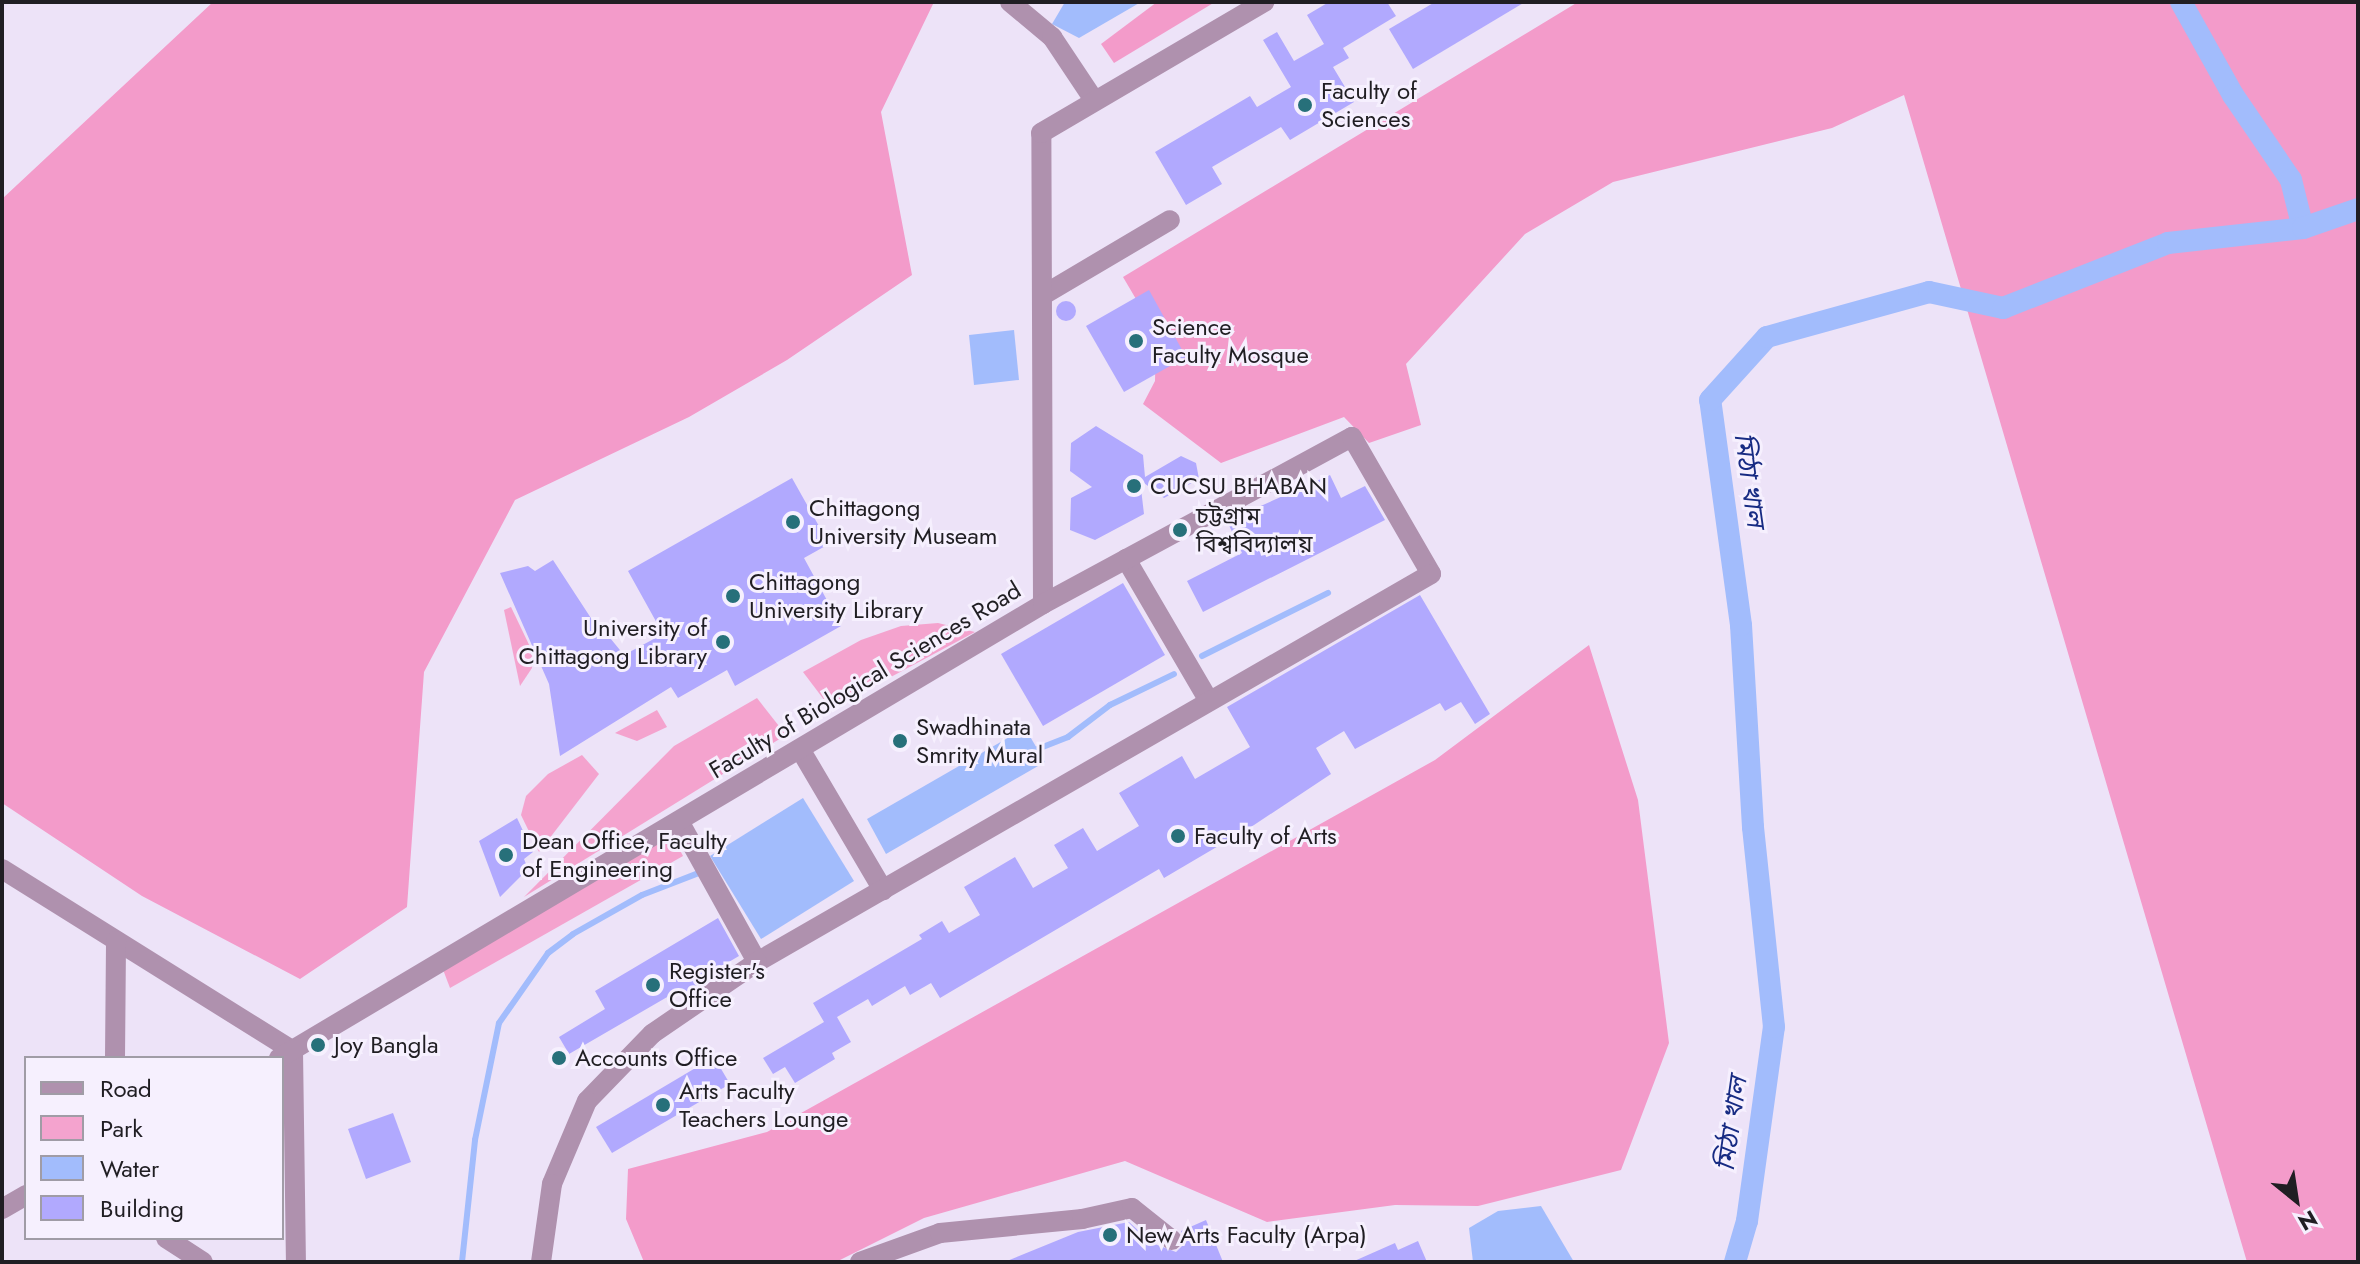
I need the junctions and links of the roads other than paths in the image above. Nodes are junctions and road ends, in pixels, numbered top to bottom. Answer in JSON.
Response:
{"nodes":[{"id":1,"x":1010,"y":2,"type":"edge"},
{"id":2,"x":1264,"y":2,"type":"edge"},
{"id":3,"x":1094,"y":100,"type":"junction"},
{"id":4,"x":1170,"y":220,"type":"dead end"},
{"id":5,"x":1045,"y":294,"type":"junction"},
{"id":6,"x":1126,"y":559,"type":"junction"},
{"id":7,"x":1043,"y":604,"type":"junction"},
{"id":8,"x":1209,"y":701,"type":"junction"},
{"id":9,"x":800,"y":749,"type":"junction"},
{"id":10,"x":679,"y":821,"type":"junction"},
{"id":11,"x":2,"y":869,"type":"edge"},
{"id":12,"x":883,"y":890,"type":"junction"},
{"id":13,"x":116,"y":941,"type":"junction"},
{"id":14,"x":757,"y":962,"type":"junction"},
{"id":15,"x":286,"y":1054,"type":"edge"},
{"id":16,"x":115,"y":1056,"type":"edge"},
{"id":17,"x":24,"y":1196,"type":"edge"},
{"id":18,"x":2,"y":1209,"type":"edge"},
{"id":19,"x":169,"y":1240,"type":"edge"},
{"id":20,"x":1172,"y":1240,"type":"dead end"},
{"id":21,"x":203,"y":1262,"type":"edge"},
{"id":22,"x":296,"y":1262,"type":"edge"},
{"id":23,"x":541,"y":1262,"type":"edge"},
{"id":24,"x":860,"y":1262,"type":"edge"}],
"edges":[{"from":1,"to":3,"type":"street"},
{"from":2,"to":3,"type":"street","name":"Faculty of Biological Sciences Road"},
{"from":3,"to":5,"type":"street","name":"Faculty of Biological Sciences Road"},
{"from":4,"to":5,"type":"street"},
{"from":5,"to":7,"type":"street","name":"Faculty of Biological Sciences Road"},
{"from":6,"to":7,"type":"street"},
{"from":6,"to":8,"type":"street"},
{"from":6,"to":8,"type":"street"},
{"from":7,"to":9,"type":"street","name":"Faculty of Biological Sciences Road"},
{"from":8,"to":12,"type":"street"},
{"from":9,"to":10,"type":"street","name":"Faculty of Biological Sciences Road"},
{"from":9,"to":12,"type":"street"},
{"from":10,"to":14,"type":"street"},
{"from":10,"to":15,"type":"street","name":"Faculty of Biological Sciences Road"},
{"from":11,"to":13,"type":"street"},
{"from":12,"to":14,"type":"street"},
{"from":13,"to":15,"type":"street"},
{"from":13,"to":16,"type":"street"},
{"from":14,"to":23,"type":"street"},
{"from":15,"to":22,"type":"street"},
{"from":17,"to":18,"type":"street"},
{"from":19,"to":21,"type":"street"},
{"from":20,"to":24,"type":"street"}]}
